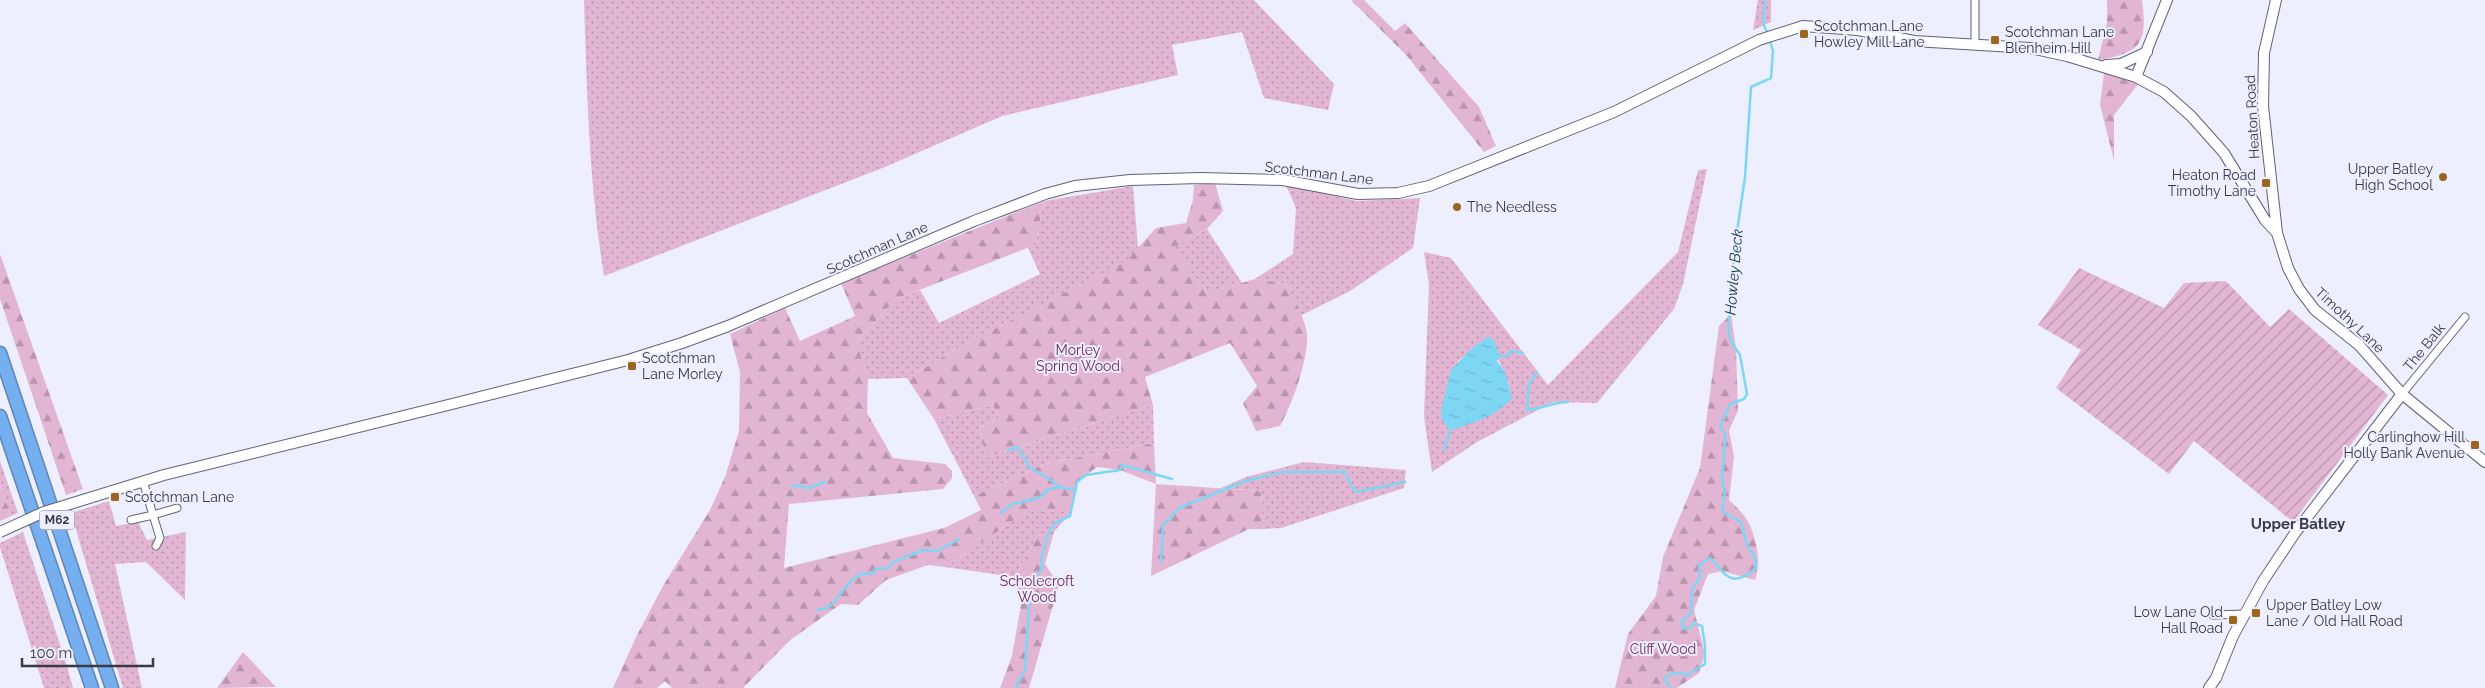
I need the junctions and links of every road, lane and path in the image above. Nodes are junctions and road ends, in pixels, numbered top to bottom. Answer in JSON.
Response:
{"nodes":[{"id":1,"x":1975,"y":0,"type":"edge"},
{"id":2,"x":2167,"y":0,"type":"edge"},
{"id":3,"x":2276,"y":0,"type":"edge"},
{"id":4,"x":1760,"y":40,"type":"joint"},
{"id":5,"x":1975,"y":44,"type":"junction"},
{"id":6,"x":2147,"y":52,"type":"junction"},
{"id":7,"x":2100,"y":66,"type":"junction"},
{"id":8,"x":2136,"y":77,"type":"junction"},
{"id":9,"x":2277,"y":233,"type":"junction"},
{"id":10,"x":2465,"y":317,"type":"dead end"},
{"id":11,"x":0,"y":353,"type":"edge"},
{"id":12,"x":2402,"y":394,"type":"junction"},
{"id":13,"x":0,"y":416,"type":"edge"},
{"id":14,"x":2485,"y":462,"type":"edge"},
{"id":15,"x":143,"y":481,"type":"junction"},
{"id":16,"x":177,"y":508,"type":"dead end"},
{"id":17,"x":153,"y":515,"type":"junction"},
{"id":18,"x":131,"y":520,"type":"dead end"},
{"id":19,"x":0,"y":532,"type":"edge"},
{"id":20,"x":156,"y":546,"type":"dead end"},
{"id":21,"x":2245,"y":614,"type":"junction"},
{"id":22,"x":2213,"y":615,"type":"dead end"},
{"id":23,"x":92,"y":688,"type":"edge"},
{"id":24,"x":112,"y":688,"type":"edge"},
{"id":25,"x":2209,"y":688,"type":"edge"}],
"edges":[{"from":1,"to":5,"type":"street"},
{"from":2,"to":6,"type":"main road"},
{"from":3,"to":9,"type":"main road","name":"Heaton Road"},
{"from":4,"to":5,"type":"main road","name":"Timothy Lane"},
{"from":4,"to":15,"type":"main road","name":"Scotchman Lane"},
{"from":5,"to":7,"type":"main road","name":"Timothy Lane"},
{"from":6,"to":7,"type":"main road"},
{"from":6,"to":8,"type":"main road"},
{"from":7,"to":8,"type":"main road","name":"Timothy Lane"},
{"from":8,"to":9,"type":"main road","name":"Timothy Lane"},
{"from":9,"to":12,"type":"main road","name":"Timothy Lane"},
{"from":10,"to":12,"type":"street","name":"The Balk"},
{"from":11,"to":24,"type":"highway","number":"M62"},
{"from":12,"to":14,"type":"main road","name":"Timothy Lane"},
{"from":12,"to":21,"type":"main road"},
{"from":13,"to":23,"type":"highway","number":"M62"},
{"from":15,"to":17,"type":"street"},
{"from":15,"to":19,"type":"main road","name":"Scotchman Lane","bridge":true},
{"from":16,"to":17,"type":"street"},
{"from":17,"to":18,"type":"street"},
{"from":17,"to":20,"type":"street"},
{"from":21,"to":22,"type":"street"},
{"from":21,"to":25,"type":"main road"}]}
